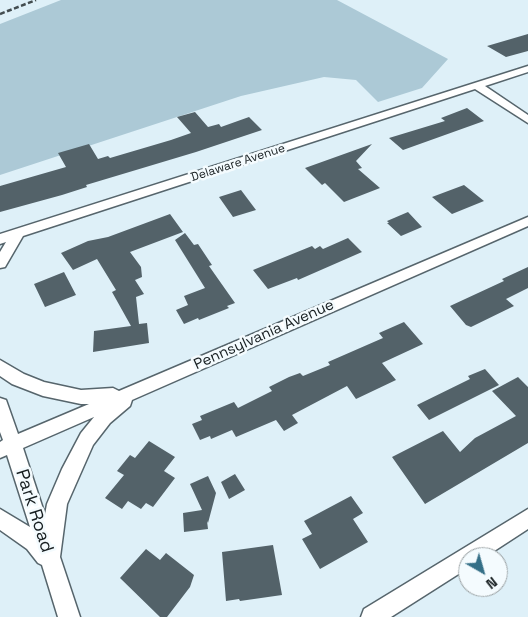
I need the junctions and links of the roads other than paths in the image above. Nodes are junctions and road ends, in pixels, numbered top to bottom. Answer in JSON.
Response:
{"nodes":[{"id":1,"x":528,"y":69,"type":"edge"},
{"id":2,"x":476,"y":84,"type":"junction"},
{"id":3,"x":528,"y":120,"type":"edge"},
{"id":4,"x":528,"y":221,"type":"edge"},
{"id":5,"x":18,"y":234,"type":"junction"},
{"id":6,"x":0,"y":240,"type":"edge"},
{"id":7,"x":0,"y":263,"type":"edge"},
{"id":8,"x":0,"y":367,"type":"edge"},
{"id":9,"x":141,"y":388,"type":"junction"},
{"id":10,"x":0,"y":405,"type":"edge"},
{"id":11,"x":6,"y":447,"type":"edge"},
{"id":12,"x":0,"y":518,"type":"edge"},
{"id":13,"x":528,"y":518,"type":"edge"},
{"id":14,"x":51,"y":563,"type":"junction"},
{"id":15,"x":69,"y":617,"type":"edge"},
{"id":16,"x":372,"y":617,"type":"edge"}],
"edges":[{"from":1,"to":2,"type":"street","name":"Delaware Avenue"},
{"from":2,"to":3,"type":"street"},
{"from":2,"to":5,"type":"street","name":"Delaware Avenue"},
{"from":4,"to":9,"type":"street","name":"Pennsylvania Avenue"},
{"from":5,"to":6,"type":"street","name":"Delaware Avenue"},
{"from":5,"to":7,"type":"street"},
{"from":8,"to":9,"type":"street"},
{"from":9,"to":11,"type":"street","name":"Pennsylvania Avenue"},
{"from":9,"to":14,"type":"street"},
{"from":10,"to":11,"type":"street","name":"Park Road"},
{"from":11,"to":14,"type":"street","name":"Park Road"},
{"from":12,"to":14,"type":"street"},
{"from":13,"to":16,"type":"street"},
{"from":14,"to":15,"type":"street","name":"Park Road"}]}
